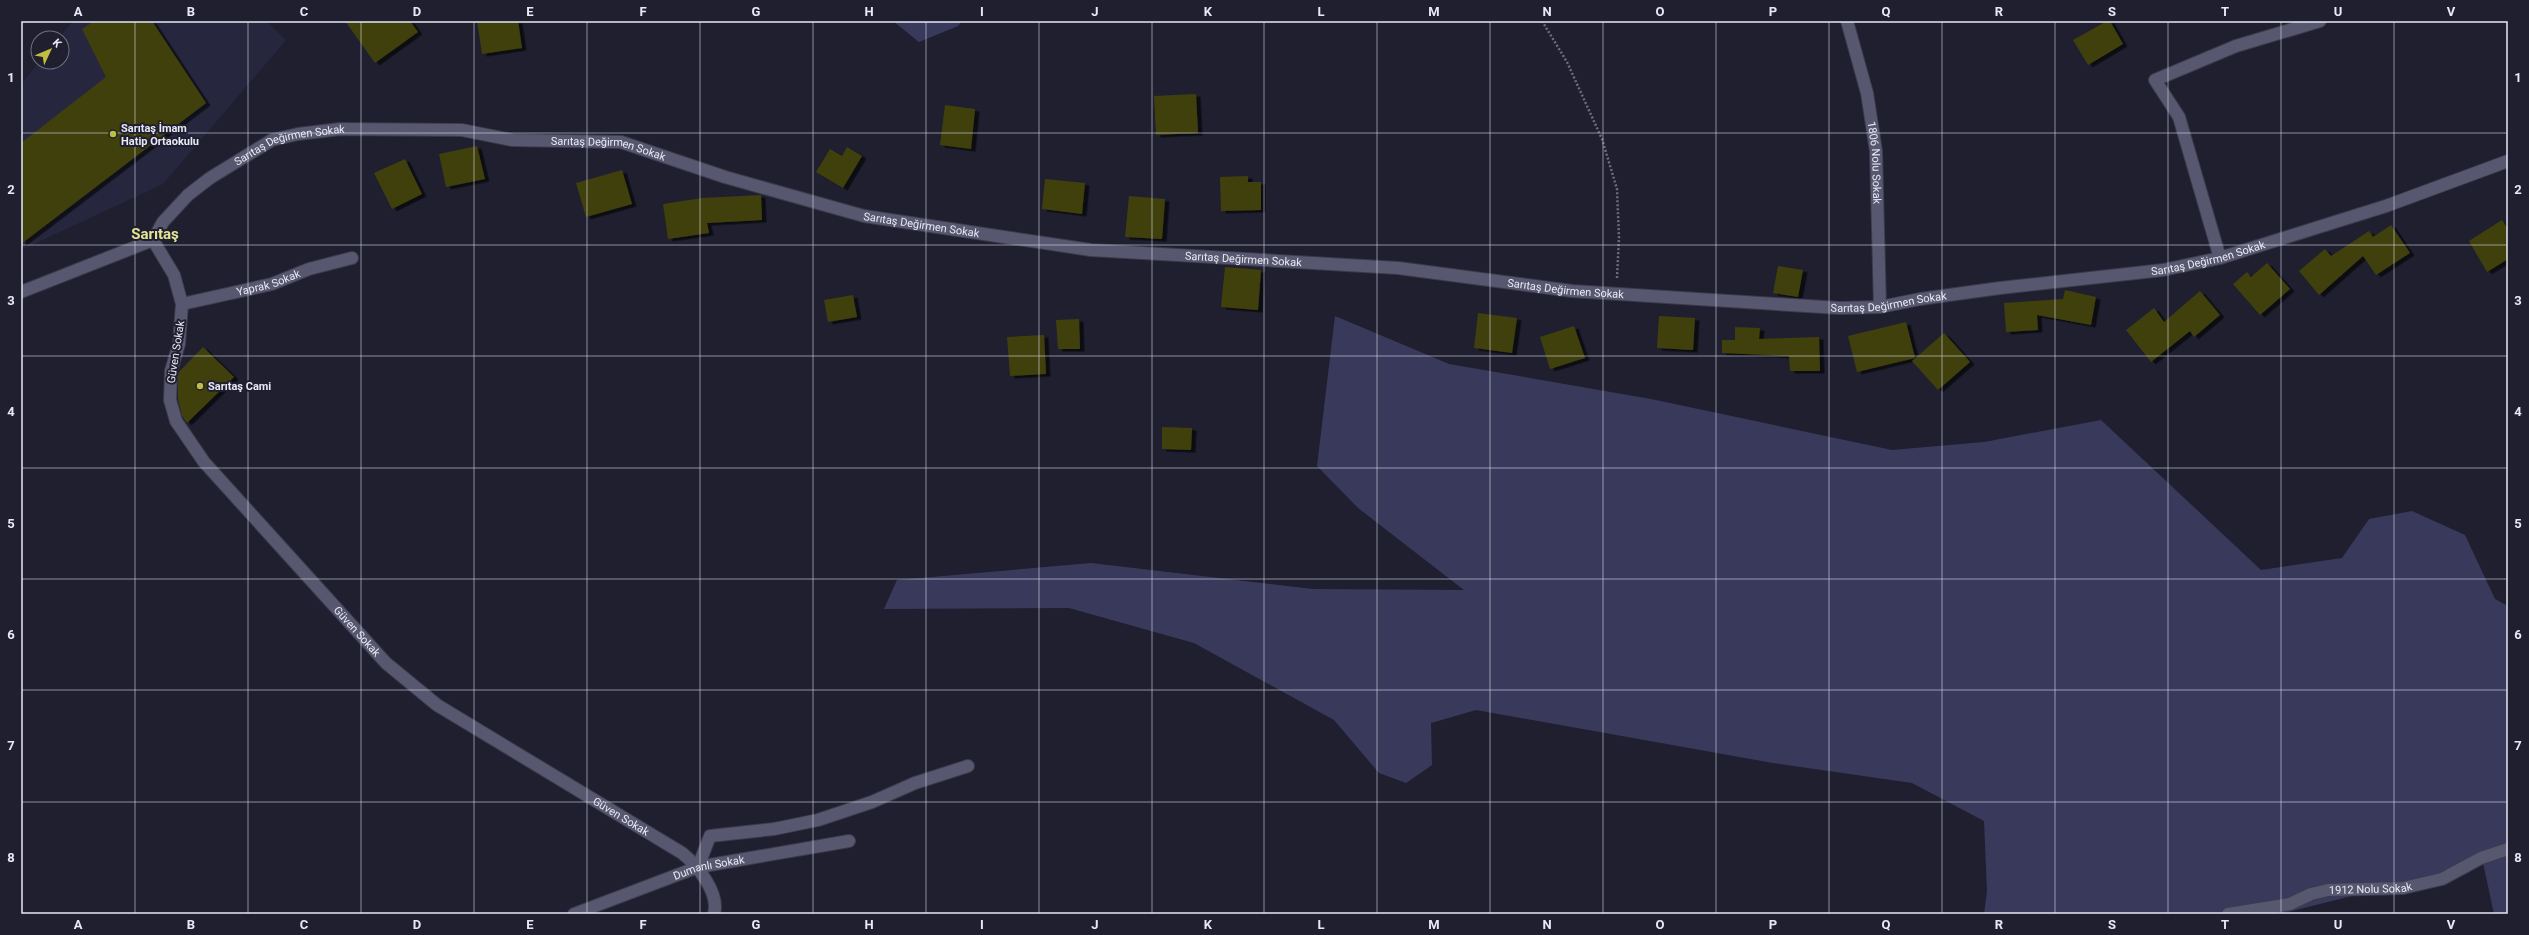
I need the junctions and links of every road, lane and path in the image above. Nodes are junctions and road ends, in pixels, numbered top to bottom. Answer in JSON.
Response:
{"nodes":[{"id":1,"x":1542,"y":21,"type":"edge"},
{"id":2,"x":1847,"y":21,"type":"edge"},
{"id":3,"x":2320,"y":21,"type":"edge"},
{"id":4,"x":2508,"y":161,"type":"edge"},
{"id":5,"x":153,"y":240,"type":"junction"},
{"id":6,"x":352,"y":258,"type":"dead end"},
{"id":7,"x":2220,"y":258,"type":"junction"},
{"id":8,"x":21,"y":292,"type":"edge"},
{"id":9,"x":1617,"y":293,"type":"junction"},
{"id":10,"x":182,"y":304,"type":"junction"},
{"id":11,"x":1880,"y":308,"type":"junction"},
{"id":12,"x":968,"y":766,"type":"dead end"},
{"id":13,"x":849,"y":841,"type":"dead end"},
{"id":14,"x":2508,"y":849,"type":"edge"},
{"id":15,"x":698,"y":867,"type":"junction"},
{"id":16,"x":574,"y":914,"type":"edge"},
{"id":17,"x":714,"y":914,"type":"edge"},
{"id":18,"x":2228,"y":914,"type":"edge"}],
"edges":[{"from":1,"to":9,"type":"path"},
{"from":2,"to":11,"type":"street","name":"1806 Nolu Sokak"},
{"from":3,"to":7,"type":"street"},
{"from":4,"to":7,"type":"street","name":"Sarıtaş Değirmen Sokak"},
{"from":5,"to":8,"type":"street"},
{"from":5,"to":9,"type":"street","name":"Sarıtaş Değirmen Sokak"},
{"from":5,"to":10,"type":"street","name":"Güven Sokak"},
{"from":6,"to":10,"type":"street","name":"Yaprak Sokak"},
{"from":7,"to":11,"type":"street","name":"Sarıtaş Değirmen Sokak"},
{"from":9,"to":11,"type":"street","name":"Sarıtaş Değirmen Sokak"},
{"from":10,"to":15,"type":"street","name":"Güven Sokak"},
{"from":12,"to":15,"type":"street"},
{"from":13,"to":15,"type":"street","name":"Dumanlı Sokak"},
{"from":14,"to":18,"type":"street","name":"1912 Nolu Sokak"},
{"from":15,"to":16,"type":"street","name":"Dumanlı Sokak"},
{"from":15,"to":17,"type":"street","name":"Güven Sokak"}]}
